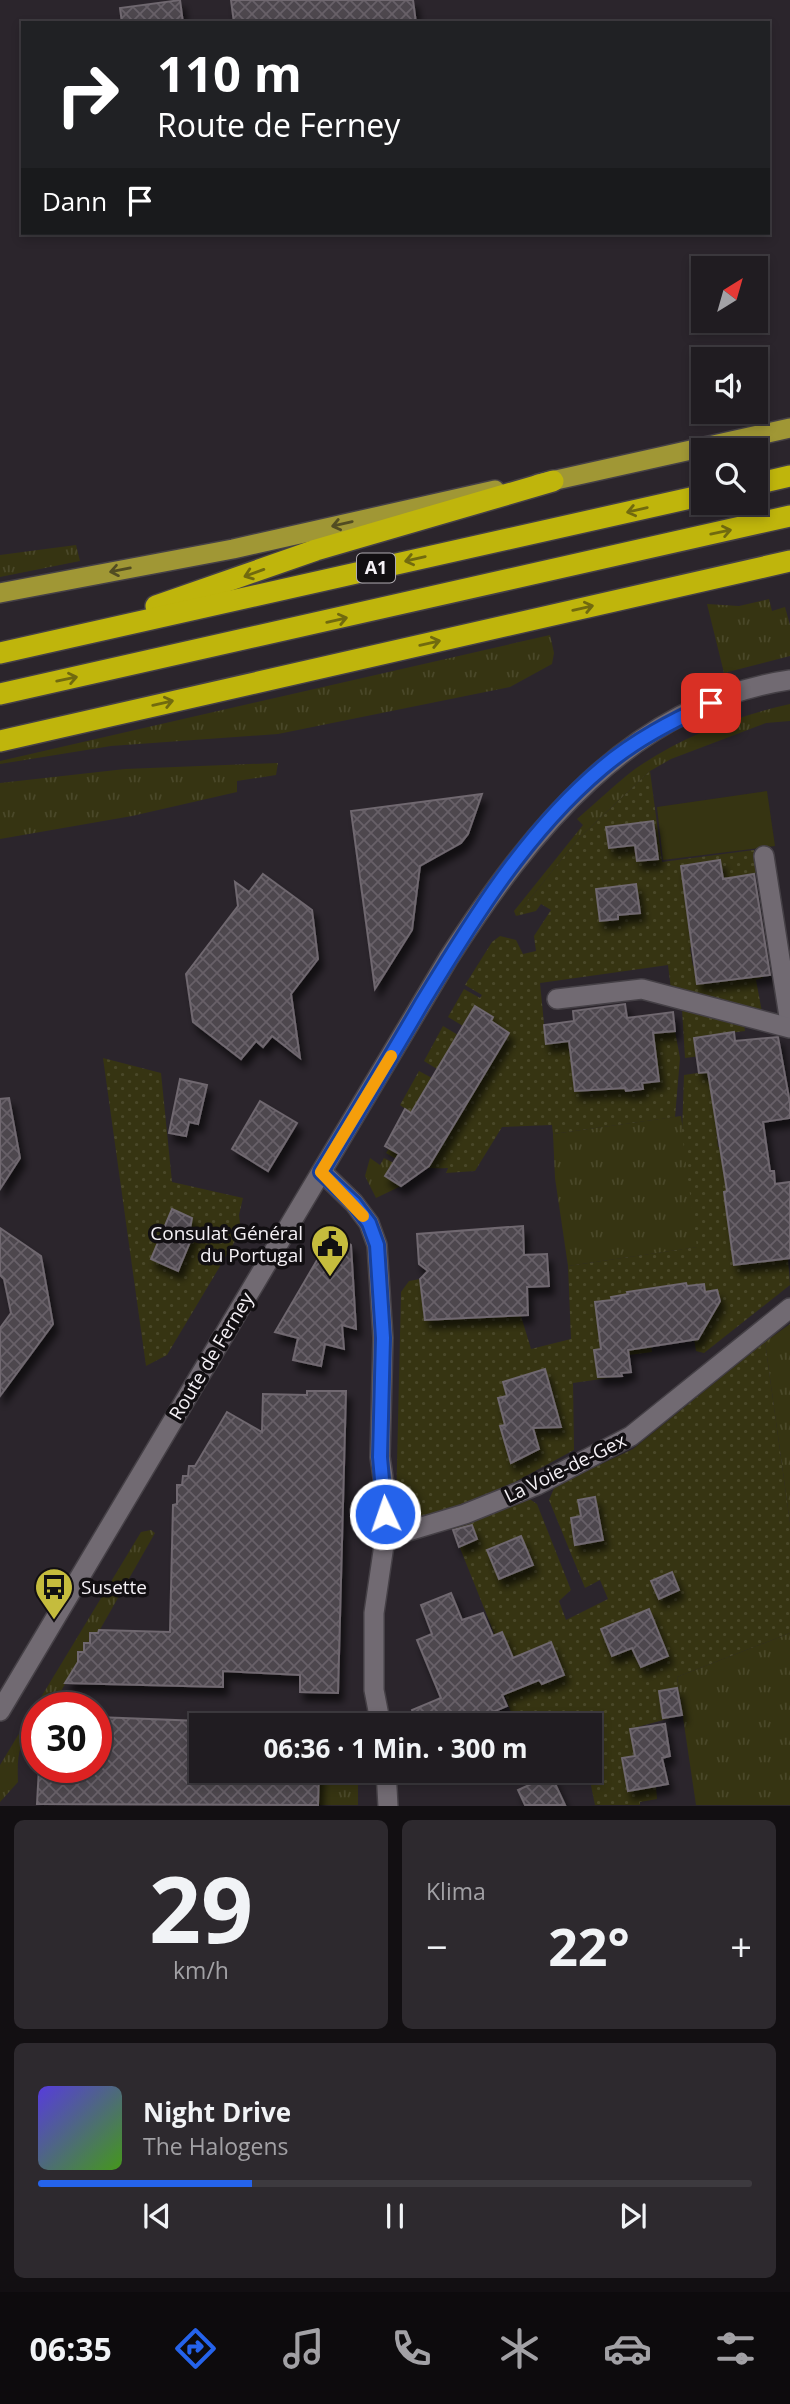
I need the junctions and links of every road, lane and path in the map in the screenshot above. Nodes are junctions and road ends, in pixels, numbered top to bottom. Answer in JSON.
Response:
{"nodes":[{"id":1,"x":786,"y":428,"type":"edge"},
{"id":2,"x":790,"y":476,"type":"edge"},
{"id":3,"x":553,"y":481,"type":"junction"},
{"id":4,"x":768,"y":481,"type":"edge"},
{"id":5,"x":691,"y":498,"type":"edge"},
{"id":6,"x":790,"y":516,"type":"edge"},
{"id":7,"x":790,"y":561,"type":"edge"},
{"id":8,"x":0,"y":593,"type":"edge"},
{"id":9,"x":48,"y":642,"type":"junction"},
{"id":10,"x":0,"y":653,"type":"edge"},
{"id":11,"x":790,"y":680,"type":"edge"},
{"id":12,"x":0,"y":694,"type":"edge"},
{"id":13,"x":0,"y":741,"type":"edge"},
{"id":14,"x":764,"y":856,"type":"dead end"},
{"id":15,"x":557,"y":999,"type":"dead end"},
{"id":16,"x":790,"y":1023,"type":"edge"},
{"id":17,"x":790,"y":1028,"type":"edge"},
{"id":18,"x":321,"y":1172,"type":"junction"},
{"id":19,"x":790,"y":1308,"type":"edge"},
{"id":20,"x":385,"y":1538,"type":"junction"},
{"id":21,"x":0,"y":1711,"type":"edge"},
{"id":22,"x":378,"y":1713,"type":"edge"},
{"id":23,"x":387,"y":1783,"type":"edge"},
{"id":24,"x":388,"y":1805,"type":"edge"}],
"edges":[{"from":1,"to":3,"type":"main road"},
{"from":2,"to":4,"type":"highway"},
{"from":3,"to":8,"type":"main road","one_way":true},
{"from":3,"to":9,"type":"highway","one_way":true},
{"from":5,"to":9,"type":"highway","number":"A1","one_way":true},
{"from":12,"to":6,"type":"highway","number":"A1","one_way":true},
{"from":13,"to":7,"type":"highway","one_way":true},
{"from":9,"to":10,"type":"highway","number":"A1"},
{"from":11,"to":18,"type":"street","name":"Route de Ferney"},
{"from":14,"to":16,"type":"street"},
{"from":15,"to":17,"type":"street"},
{"from":18,"to":20,"type":"street"},
{"from":18,"to":21,"type":"street","name":"Route de Ferney"},
{"from":19,"to":20,"type":"street","name":"La Voie-de-Gex"},
{"from":20,"to":22,"type":"street"},
{"from":23,"to":24,"type":"street"}]}
